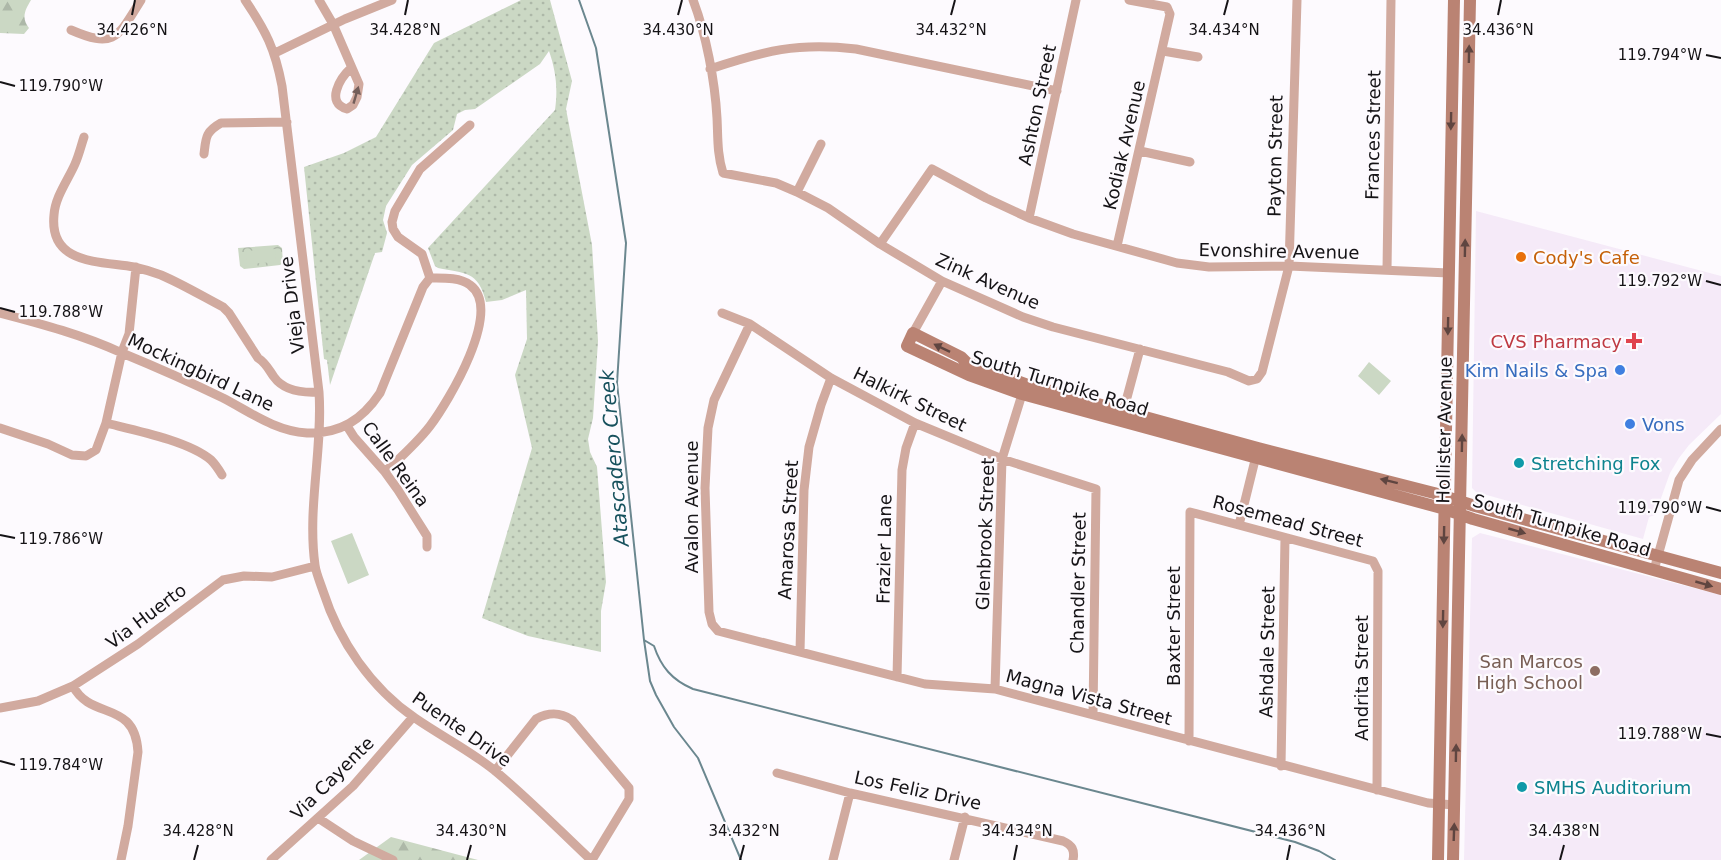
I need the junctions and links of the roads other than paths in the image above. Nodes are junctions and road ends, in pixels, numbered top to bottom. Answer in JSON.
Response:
{"nodes":[{"id":1,"x":141,"y":0,"type":"edge"},
{"id":2,"x":245,"y":0,"type":"edge"},
{"id":3,"x":319,"y":0,"type":"edge"},
{"id":4,"x":392,"y":0,"type":"edge"},
{"id":5,"x":693,"y":0,"type":"edge"},
{"id":6,"x":1076,"y":0,"type":"edge"},
{"id":7,"x":1129,"y":0,"type":"edge"},
{"id":8,"x":1297,"y":0,"type":"edge"},
{"id":9,"x":1391,"y":0,"type":"edge"},
{"id":10,"x":1454,"y":0,"type":"edge"},
{"id":11,"x":1470,"y":0,"type":"edge"},
{"id":12,"x":1169,"y":5,"type":"edge"},
{"id":13,"x":333,"y":24,"type":"junction"},
{"id":14,"x":71,"y":30,"type":"dead end"},
{"id":15,"x":1163,"y":51,"type":"junction"},
{"id":16,"x":275,"y":53,"type":"junction"},
{"id":17,"x":1198,"y":57,"type":"dead end"},
{"id":18,"x":351,"y":68,"type":"dead end"},
{"id":19,"x":710,"y":69,"type":"junction"},
{"id":20,"x":1057,"y":91,"type":"junction"},
{"id":21,"x":287,"y":122,"type":"junction"},
{"id":22,"x":470,"y":125,"type":"dead end"},
{"id":23,"x":84,"y":137,"type":"dead end"},
{"id":24,"x":821,"y":144,"type":"dead end"},
{"id":25,"x":1140,"y":151,"type":"junction"},
{"id":26,"x":204,"y":154,"type":"dead end"},
{"id":27,"x":1190,"y":162,"type":"dead end"},
{"id":28,"x":797,"y":192,"type":"junction"},
{"id":29,"x":1029,"y":218,"type":"junction"},
{"id":30,"x":880,"y":244,"type":"junction"},
{"id":31,"x":1117,"y":246,"type":"junction"},
{"id":32,"x":1289,"y":266,"type":"junction"},
{"id":33,"x":136,"y":267,"type":"junction"},
{"id":34,"x":1387,"y":270,"type":"junction"},
{"id":35,"x":1449,"y":273,"type":"junction"},
{"id":36,"x":430,"y":278,"type":"junction"},
{"id":37,"x":942,"y":281,"type":"junction"},
{"id":38,"x":0,"y":313,"type":"edge"},
{"id":39,"x":722,"y":313,"type":"dead end"},
{"id":40,"x":750,"y":324,"type":"junction"},
{"id":41,"x":914,"y":333,"type":"joint"},
{"id":42,"x":1140,"y":349,"type":"junction"},
{"id":43,"x":122,"y":352,"type":"junction"},
{"id":44,"x":831,"y":378,"type":"junction"},
{"id":45,"x":1257,"y":379,"type":"joint"},
{"id":46,"x":1023,"y":389,"type":"junction"},
{"id":47,"x":319,"y":392,"type":"junction"},
{"id":48,"x":1122,"y":416,"type":"junction"},
{"id":49,"x":105,"y":423,"type":"junction"},
{"id":50,"x":915,"y":423,"type":"junction"},
{"id":51,"x":347,"y":426,"type":"junction"},
{"id":52,"x":0,"y":428,"type":"edge"},
{"id":53,"x":1721,"y":429,"type":"edge"},
{"id":54,"x":320,"y":432,"type":"junction"},
{"id":55,"x":1257,"y":452,"type":"junction"},
{"id":56,"x":1002,"y":459,"type":"junction"},
{"id":57,"x":386,"y":472,"type":"junction"},
{"id":58,"x":222,"y":475,"type":"dead end"},
{"id":59,"x":1096,"y":489,"type":"joint"},
{"id":60,"x":1461,"y":502,"type":"junction"},
{"id":61,"x":1445,"y":503,"type":"junction"},
{"id":62,"x":1190,"y":512,"type":"joint"},
{"id":63,"x":1461,"y":515,"type":"junction"},
{"id":64,"x":1239,"y":525,"type":"junction"},
{"id":65,"x":1285,"y":538,"type":"junction"},
{"id":66,"x":427,"y":547,"type":"dead end"},
{"id":67,"x":1658,"y":556,"type":"junction"},
{"id":68,"x":315,"y":566,"type":"junction"},
{"id":69,"x":1376,"y":566,"type":"joint"},
{"id":70,"x":1654,"y":570,"type":"junction"},
{"id":71,"x":1721,"y":573,"type":"edge"},
{"id":72,"x":1721,"y":589,"type":"edge"},
{"id":73,"x":330,"y":612,"type":"joint"},
{"id":74,"x":714,"y":627,"type":"joint"},
{"id":75,"x":800,"y":652,"type":"junction"},
{"id":76,"x":897,"y":677,"type":"junction"},
{"id":77,"x":73,"y":686,"type":"junction"},
{"id":78,"x":995,"y":689,"type":"junction"},
{"id":79,"x":0,"y":708,"type":"edge"},
{"id":80,"x":1093,"y":714,"type":"junction"},
{"id":81,"x":413,"y":717,"type":"junction"},
{"id":82,"x":1189,"y":741,"type":"junction"},
{"id":83,"x":1281,"y":766,"type":"junction"},
{"id":84,"x":495,"y":771,"type":"junction"},
{"id":85,"x":777,"y":773,"type":"dead end"},
{"id":86,"x":1377,"y":790,"type":"junction"},
{"id":87,"x":850,"y":793,"type":"junction"},
{"id":88,"x":1440,"y":805,"type":"junction"},
{"id":89,"x":1455,"y":805,"type":"junction"},
{"id":90,"x":965,"y":817,"type":"junction"},
{"id":91,"x":318,"y":818,"type":"junction"},
{"id":92,"x":1082,"y":845,"type":"dead end"},
{"id":93,"x":1073,"y":855,"type":"edge"},
{"id":94,"x":120,"y":860,"type":"edge"},
{"id":95,"x":271,"y":860,"type":"edge"},
{"id":96,"x":393,"y":860,"type":"edge"},
{"id":97,"x":591,"y":860,"type":"edge"},
{"id":98,"x":833,"y":860,"type":"edge"},
{"id":99,"x":954,"y":860,"type":"edge"},
{"id":100,"x":1438,"y":860,"type":"edge"},
{"id":101,"x":1453,"y":860,"type":"edge"}],
"edges":[{"from":1,"to":14,"type":"street"},
{"from":2,"to":16,"type":"street","name":"Vieja Drive"},
{"from":3,"to":13,"type":"street"},
{"from":4,"to":13,"type":"street"},
{"from":5,"to":19,"type":"street"},
{"from":6,"to":20,"type":"street","name":"Ashton Street"},
{"from":7,"to":12,"type":"street"},
{"from":8,"to":32,"type":"street","name":"Payton Street"},
{"from":9,"to":34,"type":"street","name":"Frances Street"},
{"from":10,"to":35,"type":"main road","name":"Hollister Avenue","one_way":true},
{"from":60,"to":11,"type":"main road","name":"Hollister Avenue","one_way":true},
{"from":12,"to":15,"type":"street","name":"Kodiak Avenue"},
{"from":13,"to":16,"type":"street"},
{"from":13,"to":18,"type":"street"},
{"from":15,"to":17,"type":"street"},
{"from":15,"to":25,"type":"street","name":"Kodiak Avenue"},
{"from":16,"to":21,"type":"street","name":"Vieja Drive"},
{"from":19,"to":20,"type":"street"},
{"from":19,"to":28,"type":"street","name":"Zink Avenue"},
{"from":20,"to":29,"type":"street","name":"Ashton Street"},
{"from":21,"to":26,"type":"street"},
{"from":21,"to":47,"type":"street","name":"Vieja Drive"},
{"from":22,"to":36,"type":"street"},
{"from":23,"to":33,"type":"street"},
{"from":24,"to":28,"type":"street"},
{"from":25,"to":27,"type":"street"},
{"from":25,"to":31,"type":"street","name":"Kodiak Avenue"},
{"from":28,"to":30,"type":"street","name":"Zink Avenue"},
{"from":29,"to":30,"type":"street","name":"Evonshire Avenue"},
{"from":29,"to":31,"type":"street","name":"Evonshire Avenue"},
{"from":30,"to":37,"type":"street","name":"Zink Avenue"},
{"from":31,"to":32,"type":"street","name":"Evonshire Avenue"},
{"from":32,"to":34,"type":"street","name":"Evonshire Avenue"},
{"from":32,"to":45,"type":"street","name":"Payton Street"},
{"from":33,"to":43,"type":"street"},
{"from":33,"to":47,"type":"street"},
{"from":34,"to":35,"type":"street","name":"Evonshire Avenue"},
{"from":35,"to":61,"type":"main road","name":"Hollister Avenue","one_way":true},
{"from":36,"to":51,"type":"street"},
{"from":36,"to":57,"type":"street"},
{"from":37,"to":41,"type":"street"},
{"from":37,"to":42,"type":"street","name":"Zink Avenue"},
{"from":38,"to":43,"type":"street","name":"Mockingbird Lane"},
{"from":39,"to":40,"type":"street","name":"Halkirk Street"},
{"from":40,"to":44,"type":"street","name":"Halkirk Street"},
{"from":40,"to":74,"type":"street","name":"Avalon Avenue"},
{"from":41,"to":46,"type":"main road","name":"South Turnpike Road"},
{"from":42,"to":45,"type":"street","name":"Zink Avenue"},
{"from":42,"to":48,"type":"street"},
{"from":43,"to":49,"type":"street"},
{"from":43,"to":54,"type":"street","name":"Mockingbird Lane"},
{"from":44,"to":50,"type":"street","name":"Halkirk Street"},
{"from":44,"to":75,"type":"street","name":"Amarosa Street"},
{"from":46,"to":48,"type":"main road","name":"South Turnpike Road"},
{"from":46,"to":56,"type":"street","name":"Glenbrook Street"},
{"from":47,"to":54,"type":"street","name":"Vieja Drive"},
{"from":48,"to":55,"type":"main road","name":"South Turnpike Road"},
{"from":49,"to":52,"type":"street"},
{"from":49,"to":58,"type":"street"},
{"from":50,"to":56,"type":"street","name":"Halkirk Street"},
{"from":50,"to":76,"type":"street","name":"Frazier Lane"},
{"from":51,"to":54,"type":"street","name":"Calle Reina"},
{"from":51,"to":57,"type":"street","name":"Calle Reina"},
{"from":53,"to":67,"type":"street"},
{"from":54,"to":68,"type":"street","name":"Vieja Drive"},
{"from":55,"to":61,"type":"main road","name":"South Turnpike Road"},
{"from":55,"to":64,"type":"street"},
{"from":56,"to":59,"type":"street","name":"Halkirk Street"},
{"from":56,"to":78,"type":"street","name":"Glenbrook Street"},
{"from":57,"to":66,"type":"street","name":"Calle Reina"},
{"from":59,"to":80,"type":"street","name":"Chandler Street"},
{"from":60,"to":61,"type":"main road","name":"South Turnpike Road"},
{"from":60,"to":63,"type":"main road","name":"Hollister Avenue"},
{"from":60,"to":67,"type":"main road","name":"South Turnpike Road"},
{"from":61,"to":63,"type":"main road","name":"South Turnpike Road"},
{"from":61,"to":88,"type":"main road","name":"Hollister Avenue","one_way":true},
{"from":62,"to":64,"type":"street","name":"Rosemead Street"},
{"from":62,"to":82,"type":"street","name":"Baxter Street"},
{"from":63,"to":70,"type":"main road","name":"South Turnpike Road","one_way":true},
{"from":89,"to":63,"type":"main road","name":"Hollister Avenue","one_way":true},
{"from":64,"to":65,"type":"street","name":"Rosemead Street"},
{"from":65,"to":69,"type":"street","name":"Rosemead Street"},
{"from":65,"to":83,"type":"street","name":"Ashdale Street"},
{"from":67,"to":70,"type":"street"},
{"from":67,"to":71,"type":"main road","name":"South Turnpike Road"},
{"from":68,"to":73,"type":"street","name":"Vieja Drive"},
{"from":68,"to":77,"type":"street","name":"Via Huerto"},
{"from":69,"to":86,"type":"street","name":"Andrita Street"},
{"from":70,"to":72,"type":"main road","name":"South Turnpike Road","one_way":true},
{"from":73,"to":81,"type":"street","name":"Puente Drive"},
{"from":74,"to":75,"type":"street","name":"Magna Vista Street"},
{"from":75,"to":76,"type":"street","name":"Magna Vista Street"},
{"from":76,"to":78,"type":"street","name":"Magna Vista Street"},
{"from":77,"to":79,"type":"street","name":"Via Huerto"},
{"from":77,"to":94,"type":"street"},
{"from":78,"to":80,"type":"street","name":"Magna Vista Street"},
{"from":80,"to":82,"type":"street","name":"Magna Vista Street"},
{"from":81,"to":84,"type":"street","name":"Puente Drive"},
{"from":81,"to":91,"type":"street","name":"Via Cayente"},
{"from":82,"to":83,"type":"street","name":"Magna Vista Street"},
{"from":83,"to":86,"type":"street","name":"Magna Vista Street"},
{"from":84,"to":97,"type":"street","name":"Puente Drive"},
{"from":84,"to":97,"type":"street"},
{"from":85,"to":87,"type":"street","name":"Los Feliz Drive"},
{"from":86,"to":88,"type":"street","name":"Magna Vista Street"},
{"from":87,"to":90,"type":"street","name":"Los Feliz Drive"},
{"from":87,"to":98,"type":"street"},
{"from":88,"to":89,"type":"street","name":"Magna Vista Street"},
{"from":88,"to":100,"type":"main road","name":"Hollister Avenue"},
{"from":101,"to":89,"type":"main road","name":"Hollister Avenue","one_way":true},
{"from":90,"to":93,"type":"street","name":"Los Feliz Drive"},
{"from":90,"to":99,"type":"street"},
{"from":91,"to":95,"type":"street","name":"Via Cayente"},
{"from":91,"to":96,"type":"street"},
{"from":92,"to":93,"type":"street"}]}
